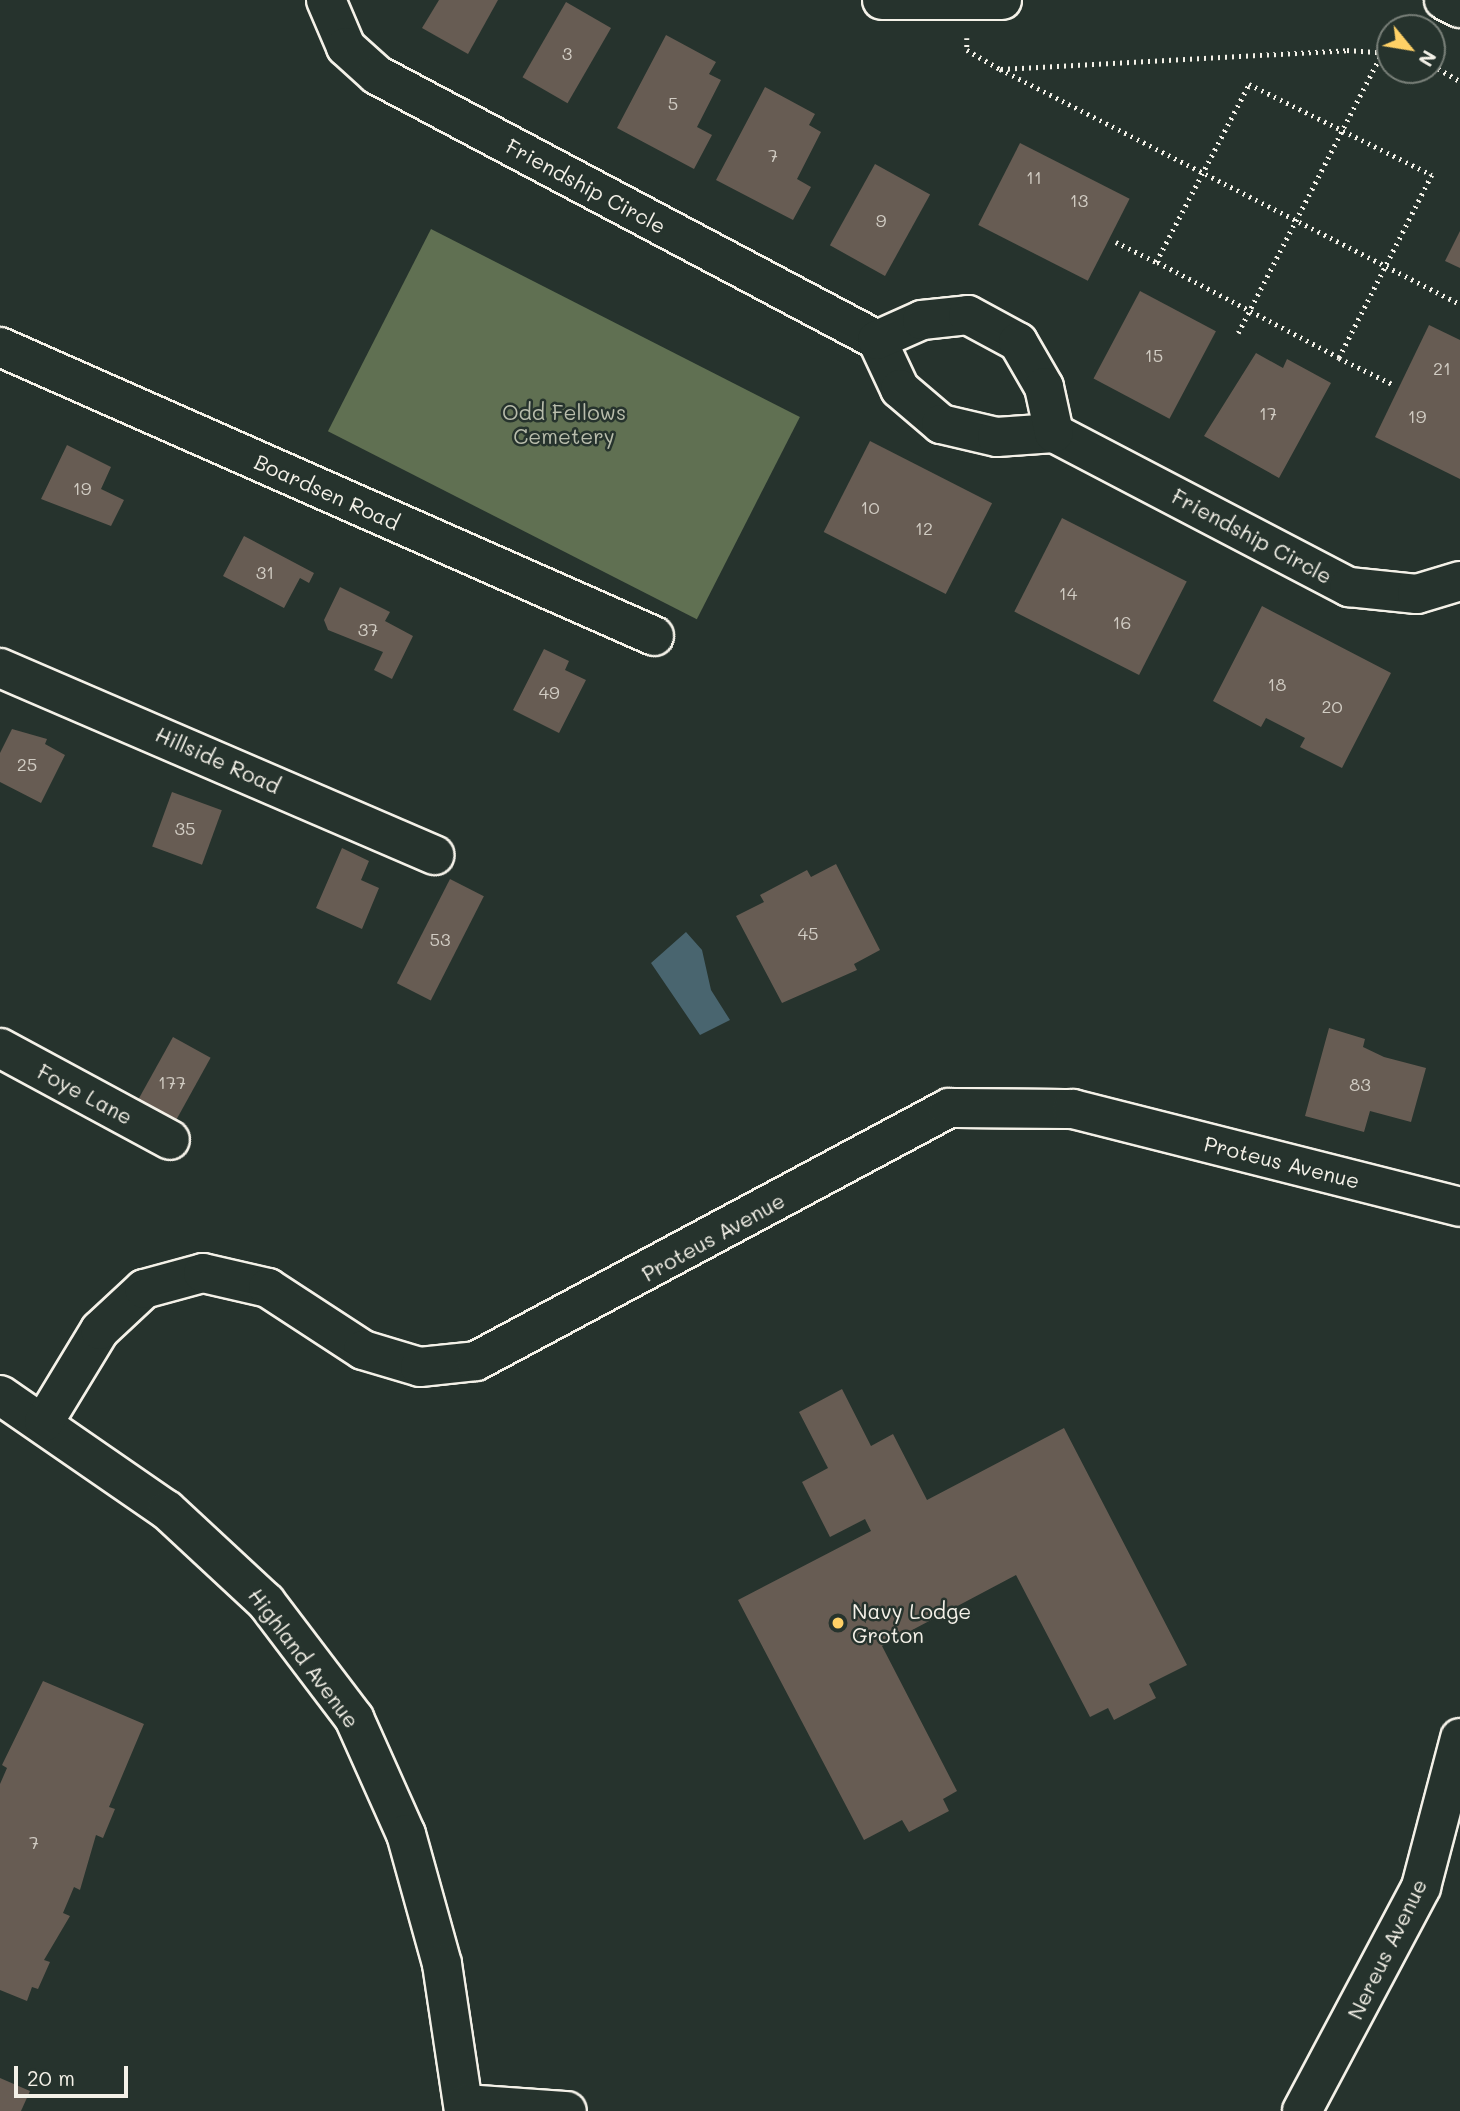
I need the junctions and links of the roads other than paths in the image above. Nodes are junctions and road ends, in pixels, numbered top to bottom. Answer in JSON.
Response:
{"nodes":[{"id":1,"x":326,"y":0,"type":"edge"},
{"id":2,"x":882,"y":0,"type":"edge"},
{"id":3,"x":1002,"y":0,"type":"edge"},
{"id":4,"x":1444,"y":0,"type":"edge"},
{"id":5,"x":964,"y":2,"type":"edge"},
{"id":6,"x":1460,"y":8,"type":"edge"},
{"id":7,"x":877,"y":340,"type":"junction"},
{"id":8,"x":0,"y":347,"type":"edge"},
{"id":9,"x":1054,"y":433,"type":"junction"},
{"id":10,"x":1460,"y":581,"type":"edge"},
{"id":11,"x":653,"y":636,"type":"dead end"},
{"id":12,"x":0,"y":668,"type":"edge"},
{"id":13,"x":434,"y":855,"type":"dead end"},
{"id":14,"x":0,"y":1048,"type":"edge"},
{"id":15,"x":170,"y":1140,"type":"dead end"},
{"id":16,"x":1460,"y":1207,"type":"edge"},
{"id":17,"x":0,"y":1395,"type":"edge"},
{"id":18,"x":44,"y":1422,"type":"junction"},
{"id":19,"x":1460,"y":1738,"type":"edge"},
{"id":20,"x":1449,"y":1825,"type":"edge"},
{"id":21,"x":465,"y":2108,"type":"edge"},
{"id":22,"x":567,"y":2111,"type":"edge"},
{"id":23,"x":1302,"y":2111,"type":"edge"}],
"edges":[{"from":1,"to":7,"type":"street","name":"Friendship Circle"},
{"from":2,"to":5,"type":"street"},
{"from":3,"to":5,"type":"street"},
{"from":4,"to":6,"type":"street"},
{"from":7,"to":9,"type":"street"},
{"from":7,"to":9,"type":"street"},
{"from":8,"to":11,"type":"street","name":"Boardsen Road"},
{"from":9,"to":10,"type":"street","name":"Friendship Circle"},
{"from":12,"to":13,"type":"street","name":"Hillside Road"},
{"from":14,"to":15,"type":"street","name":"Foye Lane"},
{"from":16,"to":18,"type":"street","name":"Proteus Avenue"},
{"from":17,"to":18,"type":"street","name":"Highland Avenue"},
{"from":18,"to":21,"type":"street","name":"Highland Avenue"},
{"from":19,"to":20,"type":"street","name":"Nereus Avenue"},
{"from":20,"to":23,"type":"street","name":"Nereus Avenue"},
{"from":21,"to":22,"type":"street"}]}
